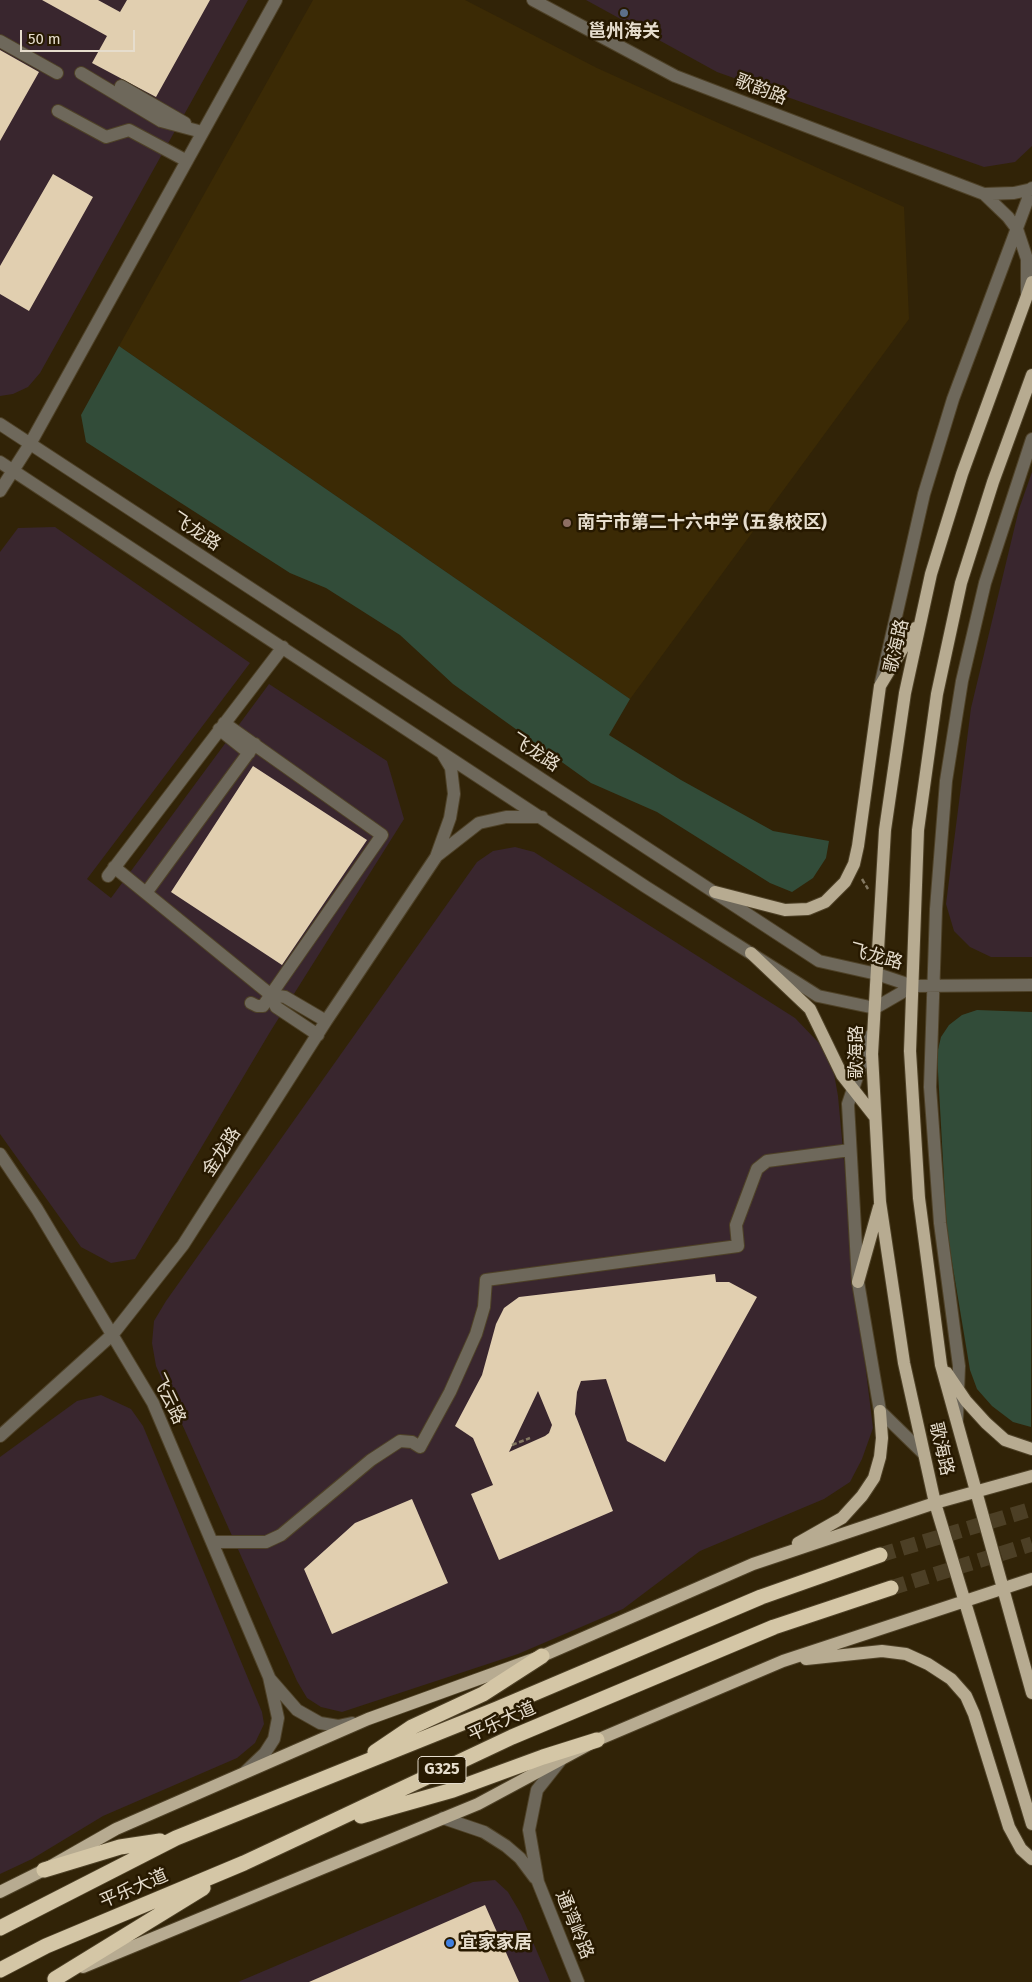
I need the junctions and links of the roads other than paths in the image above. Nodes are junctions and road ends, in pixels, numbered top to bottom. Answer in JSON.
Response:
{"nodes":[{"id":1,"x":276,"y":0,"type":"edge"},
{"id":2,"x":533,"y":0,"type":"edge"},
{"id":3,"x":0,"y":41,"type":"edge"},
{"id":4,"x":56,"y":73,"type":"dead end"},
{"id":5,"x":81,"y":73,"type":"dead end"},
{"id":6,"x":121,"y":86,"type":"dead end"},
{"id":7,"x":58,"y":111,"type":"dead end"},
{"id":8,"x":202,"y":132,"type":"junction"},
{"id":9,"x":187,"y":160,"type":"junction"},
{"id":10,"x":1032,"y":189,"type":"edge"},
{"id":11,"x":984,"y":194,"type":"junction"},
{"id":12,"x":1017,"y":229,"type":"junction"},
{"id":13,"x":1032,"y":282,"type":"edge"},
{"id":14,"x":1027,"y":295,"type":"junction"},
{"id":15,"x":1032,"y":375,"type":"edge"},
{"id":16,"x":0,"y":424,"type":"edge"},
{"id":17,"x":1032,"y":439,"type":"edge"},
{"id":18,"x":30,"y":444,"type":"junction"},
{"id":19,"x":0,"y":462,"type":"edge"},
{"id":20,"x":14,"y":471,"type":"junction"},
{"id":21,"x":0,"y":491,"type":"edge"},
{"id":22,"x":921,"y":617,"type":"junction"},
{"id":23,"x":283,"y":647,"type":"junction"},
{"id":24,"x":880,"y":686,"type":"junction"},
{"id":25,"x":221,"y":726,"type":"junction"},
{"id":26,"x":252,"y":748,"type":"junction"},
{"id":27,"x":440,"y":750,"type":"junction"},
{"id":28,"x":542,"y":818,"type":"junction"},
{"id":29,"x":436,"y":857,"type":"junction"},
{"id":30,"x":146,"y":892,"type":"junction"},
{"id":31,"x":715,"y":892,"type":"junction"},
{"id":32,"x":751,"y":954,"type":"junction"},
{"id":33,"x":877,"y":974,"type":"junction"},
{"id":34,"x":1032,"y":985,"type":"edge"},
{"id":35,"x":913,"y":986,"type":"junction"},
{"id":36,"x":933,"y":987,"type":"junction"},
{"id":37,"x":271,"y":995,"type":"junction"},
{"id":38,"x":251,"y":1003,"type":"dead end"},
{"id":39,"x":875,"y":1008,"type":"junction"},
{"id":40,"x":326,"y":1021,"type":"junction"},
{"id":41,"x":874,"y":1028,"type":"junction"},
{"id":42,"x":318,"y":1035,"type":"junction"},
{"id":43,"x":853,"y":1088,"type":"junction"},
{"id":44,"x":875,"y":1117,"type":"junction"},
{"id":45,"x":850,"y":1150,"type":"junction"},
{"id":46,"x":0,"y":1154,"type":"edge"},
{"id":47,"x":880,"y":1202,"type":"junction"},
{"id":48,"x":858,"y":1282,"type":"junction"},
{"id":49,"x":113,"y":1334,"type":"junction"},
{"id":50,"x":941,"y":1365,"type":"junction"},
{"id":51,"x":958,"y":1390,"type":"junction"},
{"id":52,"x":880,"y":1411,"type":"junction"},
{"id":53,"x":957,"y":1427,"type":"junction"},
{"id":54,"x":0,"y":1436,"type":"edge"},
{"id":55,"x":1032,"y":1449,"type":"edge"},
{"id":56,"x":923,"y":1453,"type":"junction"},
{"id":57,"x":1032,"y":1476,"type":"edge"},
{"id":58,"x":974,"y":1491,"type":"junction"},
{"id":59,"x":935,"y":1503,"type":"junction"},
{"id":60,"x":212,"y":1542,"type":"junction"},
{"id":61,"x":880,"y":1555,"type":"tunnel mouth"},
{"id":62,"x":769,"y":1559,"type":"junction"},
{"id":63,"x":1032,"y":1579,"type":"edge"},
{"id":64,"x":1002,"y":1587,"type":"junction"},
{"id":65,"x":891,"y":1588,"type":"tunnel mouth"},
{"id":66,"x":965,"y":1600,"type":"junction"},
{"id":67,"x":542,"y":1656,"type":"junction"},
{"id":68,"x":783,"y":1661,"type":"junction"},
{"id":69,"x":269,"y":1677,"type":"junction"},
{"id":70,"x":1032,"y":1693,"type":"edge"},
{"id":71,"x":368,"y":1719,"type":"junction"},
{"id":72,"x":597,"y":1740,"type":"junction"},
{"id":73,"x":560,"y":1761,"type":"junction"},
{"id":74,"x":350,"y":1769,"type":"junction"},
{"id":75,"x":244,"y":1772,"type":"junction"},
{"id":76,"x":443,"y":1818,"type":"junction"},
{"id":77,"x":1032,"y":1824,"type":"edge"},
{"id":78,"x":321,"y":1828,"type":"junction"},
{"id":79,"x":176,"y":1838,"type":"junction"},
{"id":80,"x":1032,"y":1860,"type":"edge"},
{"id":81,"x":244,"y":1863,"type":"junction"},
{"id":82,"x":44,"y":1870,"type":"junction"},
{"id":83,"x":538,"y":1882,"type":"junction"},
{"id":84,"x":0,"y":1892,"type":"edge"},
{"id":85,"x":0,"y":1928,"type":"edge"},
{"id":86,"x":0,"y":1970,"type":"edge"},
{"id":87,"x":52,"y":1980,"type":"edge"},
{"id":88,"x":578,"y":1982,"type":"edge"}],
"edges":[{"from":1,"to":8,"type":"street"},
{"from":2,"to":11,"type":"street","name":"歌韵路"},
{"from":3,"to":4,"type":"street"},
{"from":5,"to":8,"type":"street"},
{"from":6,"to":8,"type":"street"},
{"from":7,"to":9,"type":"street"},
{"from":8,"to":9,"type":"street"},
{"from":9,"to":18,"type":"street"},
{"from":10,"to":11,"type":"street"},
{"from":10,"to":12,"type":"street"},
{"from":11,"to":12,"type":"street"},
{"from":12,"to":14,"type":"street"},
{"from":12,"to":24,"type":"street"},
{"from":13,"to":14,"type":"main road","name":"歌海路"},
{"from":14,"to":22,"type":"main road","name":"歌海路"},
{"from":15,"to":35,"type":"main road","name":"歌海路"},
{"from":16,"to":18,"type":"street","name":"飞龙路"},
{"from":17,"to":36,"type":"street"},
{"from":18,"to":20,"type":"street"},
{"from":18,"to":31,"type":"street","name":"飞龙路"},
{"from":19,"to":20,"type":"street"},
{"from":20,"to":21,"type":"street"},
{"from":20,"to":23,"type":"street"},
{"from":22,"to":24,"type":"main road"},
{"from":22,"to":33,"type":"main road","name":"歌海路"},
{"from":23,"to":25,"type":"street"},
{"from":23,"to":27,"type":"street"},
{"from":24,"to":31,"type":"main road"},
{"from":25,"to":26,"type":"street"},
{"from":25,"to":30,"type":"street"},
{"from":26,"to":30,"type":"street"},
{"from":26,"to":37,"type":"street"},
{"from":27,"to":28,"type":"street"},
{"from":27,"to":29,"type":"street","name":"金龙路"},
{"from":28,"to":29,"type":"street","name":"金龙路"},
{"from":28,"to":32,"type":"street"},
{"from":29,"to":40,"type":"street","name":"金龙路"},
{"from":30,"to":37,"type":"street"},
{"from":31,"to":33,"type":"street","name":"飞龙路"},
{"from":32,"to":39,"type":"street"},
{"from":32,"to":43,"type":"main road"},
{"from":33,"to":35,"type":"street","name":"飞龙路"},
{"from":33,"to":39,"type":"main road","name":"歌海路"},
{"from":34,"to":36,"type":"street"},
{"from":35,"to":36,"type":"street"},
{"from":35,"to":39,"type":"street","name":"飞龙路"},
{"from":35,"to":50,"type":"main road","name":"歌海路"},
{"from":36,"to":51,"type":"street"},
{"from":37,"to":38,"type":"street"},
{"from":37,"to":40,"type":"street"},
{"from":37,"to":42,"type":"street"},
{"from":39,"to":41,"type":"main road","name":"歌海路"},
{"from":40,"to":42,"type":"street","name":"金龙路"},
{"from":41,"to":43,"type":"street"},
{"from":41,"to":44,"type":"main road","name":"歌海路"},
{"from":42,"to":49,"type":"street","name":"金龙路"},
{"from":43,"to":44,"type":"main road"},
{"from":43,"to":45,"type":"street"},
{"from":44,"to":47,"type":"main road","name":"歌海路"},
{"from":45,"to":48,"type":"street"},
{"from":45,"to":60,"type":"street"},
{"from":46,"to":49,"type":"street","name":"飞云路"},
{"from":47,"to":48,"type":"main road"},
{"from":47,"to":56,"type":"main road","name":"歌海路"},
{"from":48,"to":52,"type":"street"},
{"from":49,"to":54,"type":"street","name":"金龙路"},
{"from":49,"to":60,"type":"street","name":"飞云路"},
{"from":50,"to":51,"type":"main road"},
{"from":50,"to":53,"type":"main road","name":"歌海路"},
{"from":51,"to":53,"type":"street"},
{"from":51,"to":55,"type":"main road"},
{"from":52,"to":56,"type":"street"},
{"from":52,"to":62,"type":"main road"},
{"from":53,"to":58,"type":"main road","name":"歌海路"},
{"from":56,"to":59,"type":"main road","name":"歌海路"},
{"from":57,"to":58,"type":"main road"},
{"from":58,"to":59,"type":"main road"},
{"from":58,"to":64,"type":"main road","name":"歌海路"},
{"from":59,"to":62,"type":"main road"},
{"from":59,"to":66,"type":"main road","name":"歌海路"},
{"from":60,"to":69,"type":"street","name":"飞云路"},
{"from":61,"to":74,"type":"highway","name":"平乐大道"},
{"from":62,"to":67,"type":"main road"},
{"from":63,"to":64,"type":"main road"},
{"from":64,"to":66,"type":"main road"},
{"from":64,"to":70,"type":"main road","name":"歌海路"},
{"from":65,"to":78,"type":"highway","name":"平乐大道","number":"G325"},
{"from":66,"to":68,"type":"main road"},
{"from":66,"to":77,"type":"main road","name":"歌海路"},
{"from":67,"to":71,"type":"main road"},
{"from":67,"to":74,"type":"highway"},
{"from":68,"to":72,"type":"main road"},
{"from":68,"to":80,"type":"main road"},
{"from":69,"to":71,"type":"street","name":"飞云路"},
{"from":69,"to":75,"type":"street","name":"飞云路"},
{"from":71,"to":75,"type":"main road"},
{"from":72,"to":73,"type":"main road"},
{"from":72,"to":78,"type":"highway"},
{"from":73,"to":76,"type":"main road"},
{"from":73,"to":83,"type":"street","name":"通湾岭路"},
{"from":74,"to":79,"type":"highway","name":"平乐大道"},
{"from":75,"to":82,"type":"main road"},
{"from":76,"to":83,"type":"street","name":"通湾岭路"},
{"from":76,"to":87,"type":"main road"},
{"from":78,"to":81,"type":"highway","name":"平乐大道","number":"G325"},
{"from":79,"to":82,"type":"highway"},
{"from":79,"to":85,"type":"highway","name":"平乐大道"},
{"from":81,"to":86,"type":"highway","name":"平乐大道","number":"G325"},
{"from":81,"to":87,"type":"highway"},
{"from":82,"to":84,"type":"main road"},
{"from":83,"to":88,"type":"street","name":"通湾岭路"}]}
